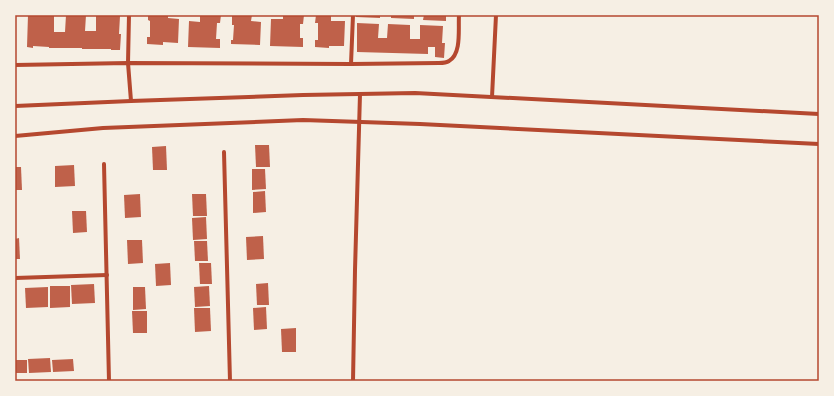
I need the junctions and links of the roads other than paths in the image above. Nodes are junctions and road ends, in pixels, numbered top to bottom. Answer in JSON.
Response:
{"nodes":[{"id":1,"x":129,"y":15,"type":"edge"},
{"id":2,"x":353,"y":15,"type":"edge"},
{"id":3,"x":459,"y":15,"type":"edge"},
{"id":4,"x":496,"y":15,"type":"edge"},
{"id":5,"x":128,"y":63,"type":"junction"},
{"id":6,"x":351,"y":64,"type":"junction"},
{"id":7,"x":15,"y":65,"type":"edge"},
{"id":8,"x":360,"y":94,"type":"junction"},
{"id":9,"x":492,"y":97,"type":"junction"},
{"id":10,"x":131,"y":101,"type":"junction"},
{"id":11,"x":15,"y":106,"type":"edge"},
{"id":12,"x":819,"y":114,"type":"edge"},
{"id":13,"x":359,"y":122,"type":"junction"},
{"id":14,"x":15,"y":136,"type":"edge"},
{"id":15,"x":819,"y":144,"type":"edge"},
{"id":16,"x":224,"y":152,"type":"dead end"},
{"id":17,"x":104,"y":164,"type":"dead end"},
{"id":18,"x":107,"y":275,"type":"junction"},
{"id":19,"x":15,"y":278,"type":"edge"},
{"id":20,"x":109,"y":381,"type":"edge"},
{"id":21,"x":230,"y":381,"type":"edge"},
{"id":22,"x":353,"y":381,"type":"edge"}],
"edges":[{"from":1,"to":5,"type":"street"},
{"from":2,"to":6,"type":"street"},
{"from":3,"to":6,"type":"street"},
{"from":4,"to":9,"type":"street"},
{"from":5,"to":6,"type":"street"},
{"from":5,"to":7,"type":"street"},
{"from":5,"to":10,"type":"street"},
{"from":8,"to":9,"type":"street"},
{"from":8,"to":10,"type":"street"},
{"from":8,"to":13,"type":"street"},
{"from":9,"to":12,"type":"street"},
{"from":10,"to":11,"type":"street"},
{"from":13,"to":14,"type":"street"},
{"from":13,"to":15,"type":"street"},
{"from":13,"to":22,"type":"street"},
{"from":16,"to":21,"type":"street"},
{"from":17,"to":18,"type":"street"},
{"from":18,"to":19,"type":"street"},
{"from":18,"to":20,"type":"street"}]}
